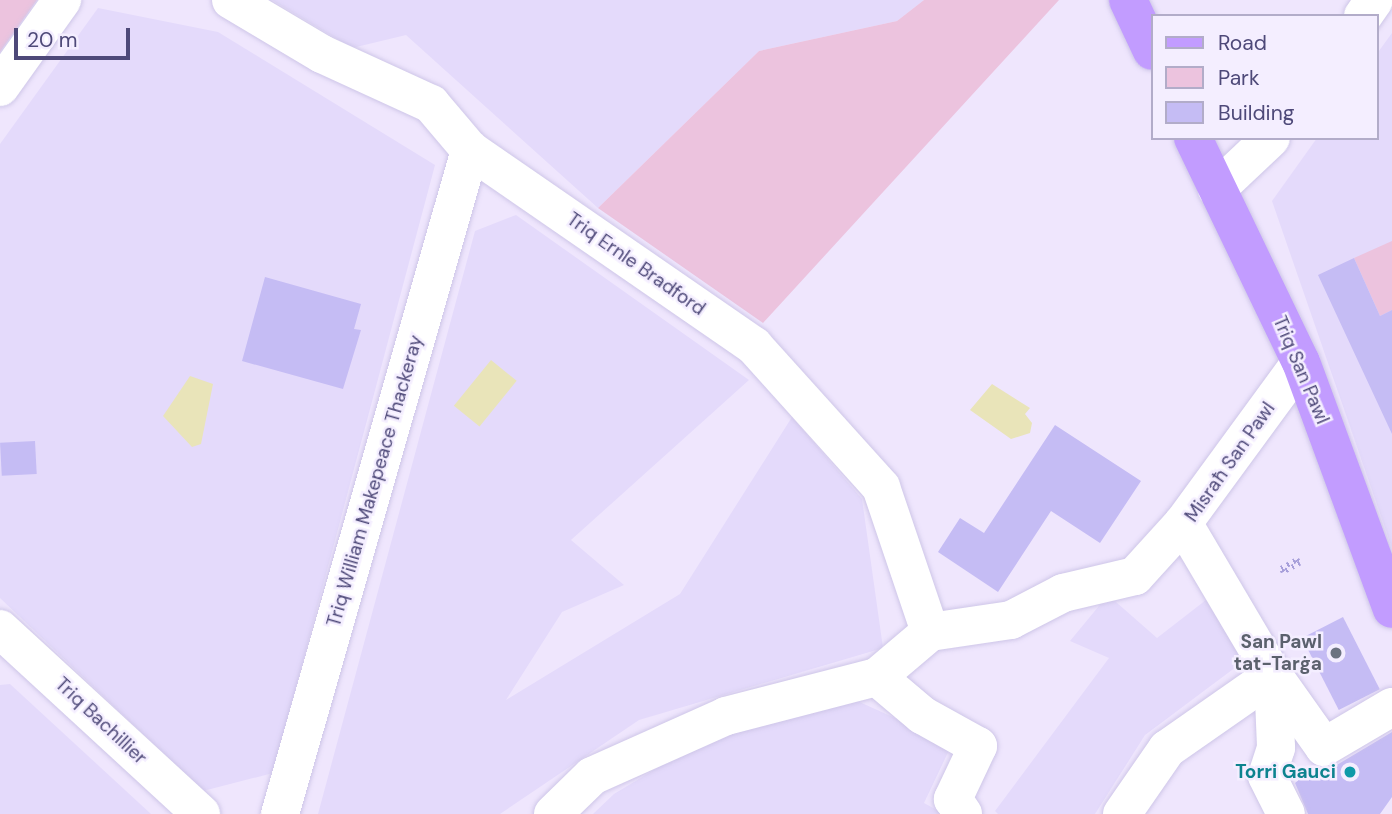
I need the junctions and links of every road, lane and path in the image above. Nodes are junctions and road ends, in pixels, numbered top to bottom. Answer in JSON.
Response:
{"nodes":[{"id":1,"x":62,"y":0,"type":"edge"},
{"id":2,"x":231,"y":0,"type":"edge"},
{"id":3,"x":1128,"y":0,"type":"edge"},
{"id":4,"x":1150,"y":47,"type":"edge"},
{"id":5,"x":0,"y":87,"type":"edge"},
{"id":6,"x":1194,"y":140,"type":"edge"},
{"id":7,"x":1269,"y":140,"type":"edge"},
{"id":8,"x":470,"y":150,"type":"junction"},
{"id":9,"x":1217,"y":189,"type":"junction"},
{"id":10,"x":1301,"y":362,"type":"junction"},
{"id":11,"x":1183,"y":523,"type":"junction"},
{"id":12,"x":1392,"y":609,"type":"edge"},
{"id":13,"x":930,"y":632,"type":"junction"},
{"id":14,"x":5,"y":637,"type":"edge"},
{"id":15,"x":1273,"y":675,"type":"junction"},
{"id":16,"x":877,"y":677,"type":"junction"},
{"id":17,"x":1392,"y":707,"type":"edge"},
{"id":18,"x":275,"y":813,"type":"edge"},
{"id":19,"x":201,"y":814,"type":"edge"},
{"id":20,"x":553,"y":814,"type":"edge"},
{"id":21,"x":963,"y":814,"type":"edge"},
{"id":22,"x":1122,"y":814,"type":"edge"},
{"id":23,"x":1286,"y":814,"type":"edge"}],
"edges":[{"from":1,"to":5,"type":"street"},
{"from":2,"to":8,"type":"street","name":"Triq Ernle Bradford"},
{"from":3,"to":4,"type":"main road"},
{"from":6,"to":9,"type":"main road","name":"Triq San Pawl"},
{"from":7,"to":9,"type":"street"},
{"from":8,"to":13,"type":"street","name":"Triq Ernle Bradford"},
{"from":8,"to":18,"type":"street","name":"Triq William Makepeace Thackeray"},
{"from":9,"to":10,"type":"main road","name":"Triq San Pawl"},
{"from":10,"to":11,"type":"street","name":"Misraħ San Pawl"},
{"from":10,"to":12,"type":"main road","name":"Triq San Pawl"},
{"from":11,"to":13,"type":"street"},
{"from":11,"to":15,"type":"street","name":"Misraħ San Pawl"},
{"from":13,"to":16,"type":"street"},
{"from":14,"to":19,"type":"street","name":"Triq Bachillier"},
{"from":15,"to":17,"type":"street","name":"Misraħ San Pawl"},
{"from":15,"to":22,"type":"street"},
{"from":15,"to":23,"type":"street"},
{"from":16,"to":20,"type":"street"},
{"from":16,"to":21,"type":"street"}]}
